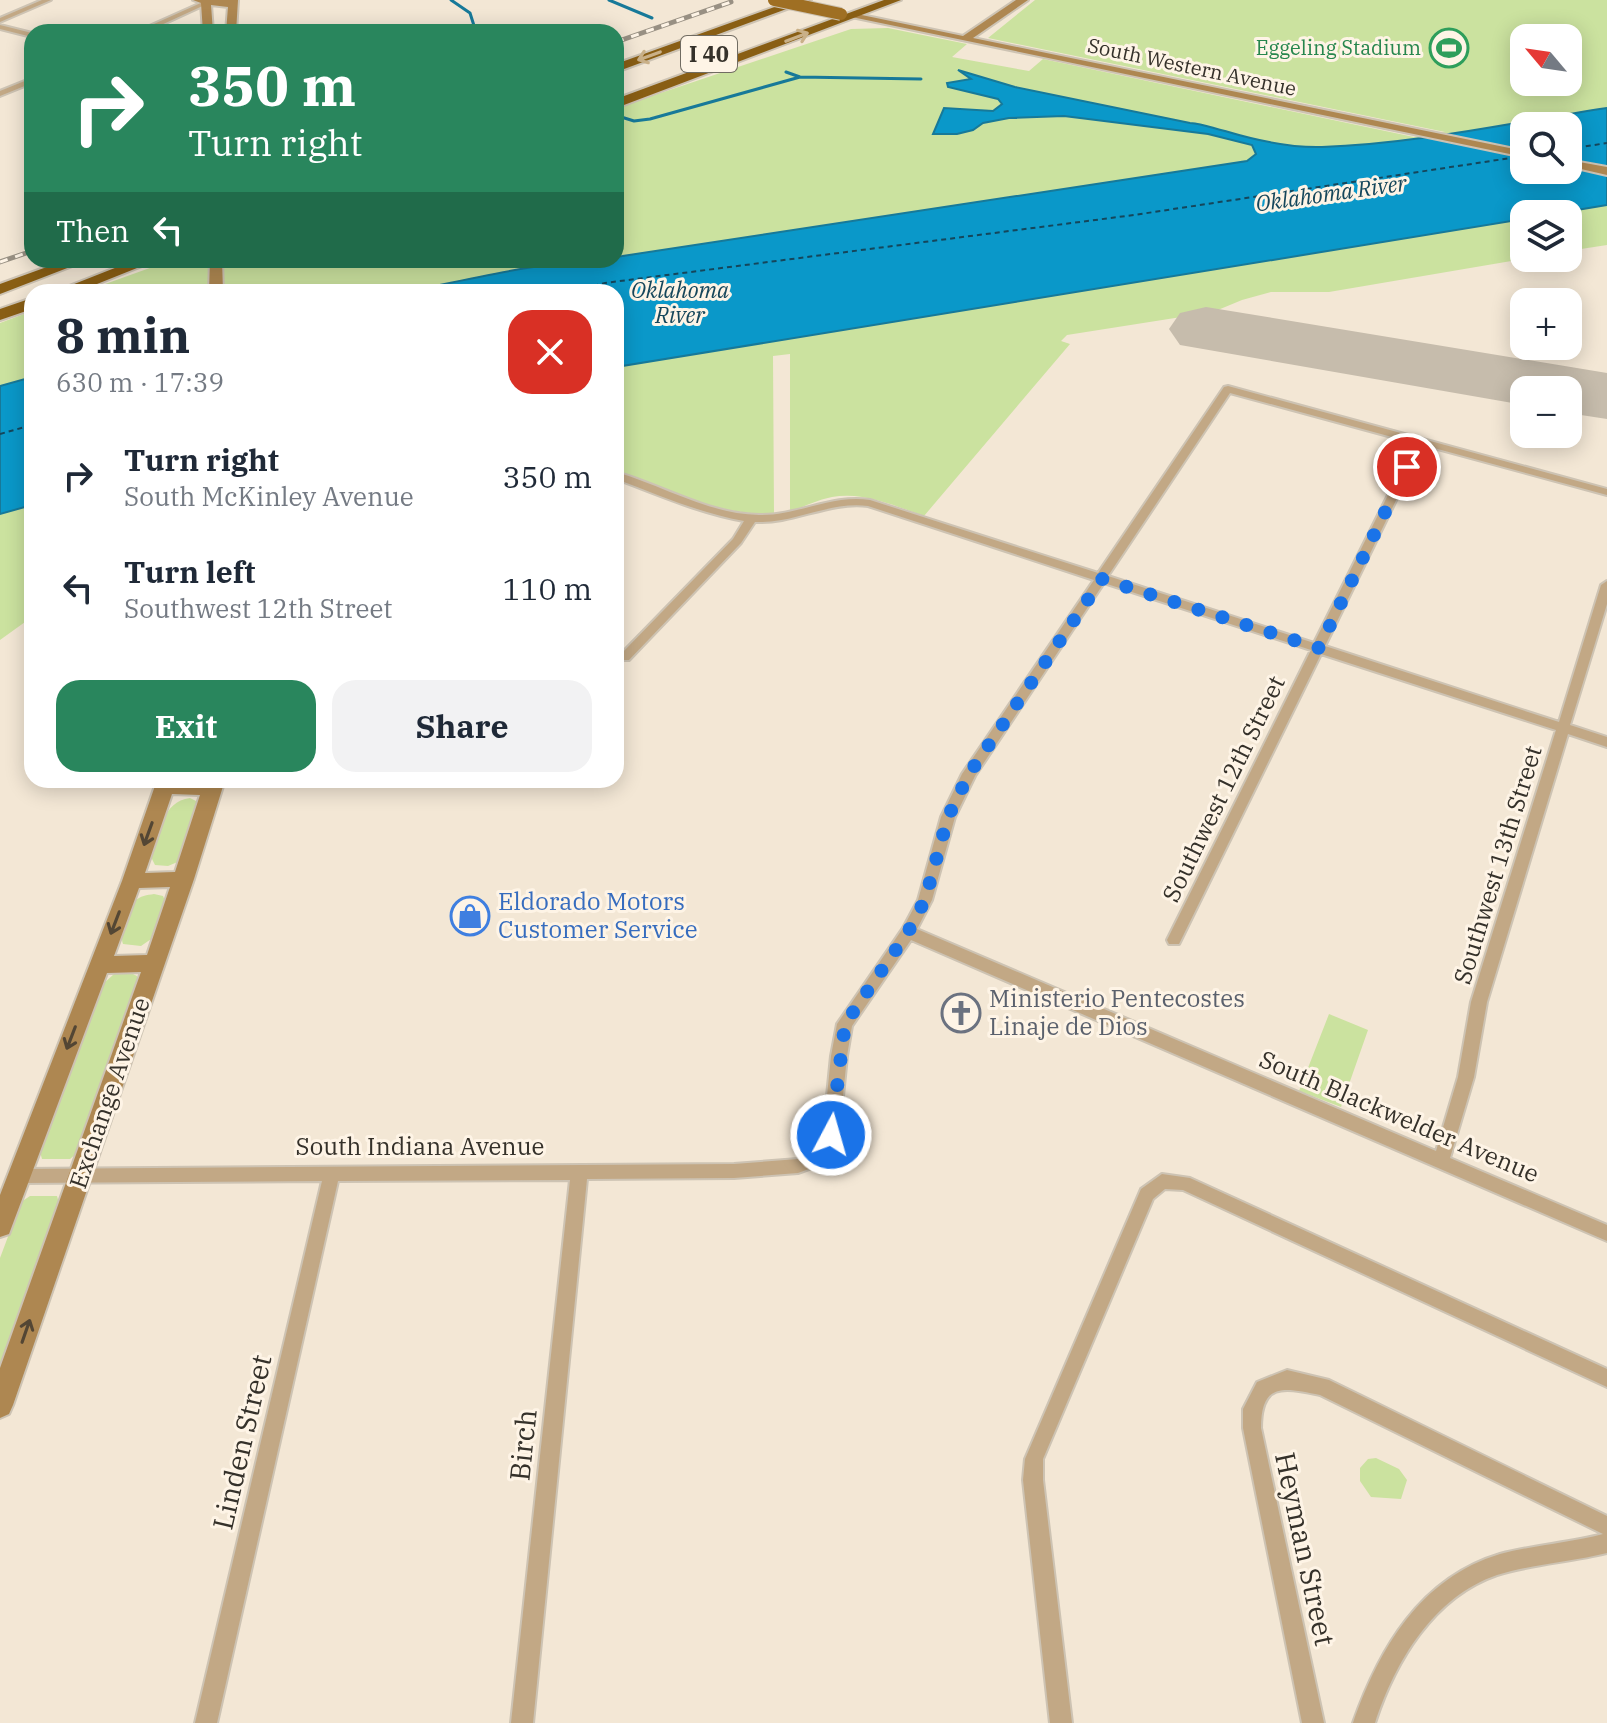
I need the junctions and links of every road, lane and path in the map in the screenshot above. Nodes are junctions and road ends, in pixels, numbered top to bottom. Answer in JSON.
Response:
{"nodes":[{"id":1,"x":48,"y":0,"type":"edge"},
{"id":2,"x":774,"y":0,"type":"edge"},
{"id":3,"x":805,"y":0,"type":"edge"},
{"id":4,"x":895,"y":0,"type":"edge"},
{"id":5,"x":1023,"y":0,"type":"edge"},
{"id":6,"x":206,"y":1,"type":"edge"},
{"id":7,"x":233,"y":2,"type":"edge"},
{"id":8,"x":845,"y":11,"type":"junction"},
{"id":9,"x":802,"y":19,"type":"dead end"},
{"id":10,"x":0,"y":20,"type":"edge"},
{"id":11,"x":157,"y":24,"type":"edge"},
{"id":12,"x":207,"y":24,"type":"edge"},
{"id":13,"x":232,"y":24,"type":"edge"},
{"id":14,"x":0,"y":27,"type":"edge"},
{"id":15,"x":24,"y":33,"type":"edge"},
{"id":16,"x":971,"y":40,"type":"junction"},
{"id":17,"x":624,"y":65,"type":"edge"},
{"id":18,"x":24,"y":84,"type":"edge"},
{"id":19,"x":0,"y":94,"type":"edge"},
{"id":20,"x":624,"y":101,"type":"edge"},
{"id":21,"x":1510,"y":151,"type":"edge"},
{"id":22,"x":1582,"y":166,"type":"edge"},
{"id":23,"x":1607,"y":171,"type":"edge"},
{"id":24,"x":58,"y":268,"type":"edge"},
{"id":25,"x":127,"y":268,"type":"edge"},
{"id":26,"x":84,"y":284,"type":"edge"},
{"id":27,"x":0,"y":289,"type":"edge"},
{"id":28,"x":24,"y":306,"type":"edge"},
{"id":29,"x":0,"y":315,"type":"edge"},
{"id":30,"x":1420,"y":441,"type":"junction"},
{"id":31,"x":624,"y":478,"type":"edge"},
{"id":32,"x":1607,"y":492,"type":"edge"},
{"id":33,"x":751,"y":519,"type":"junction"},
{"id":34,"x":1102,"y":579,"type":"junction"},
{"id":35,"x":1607,"y":585,"type":"edge"},
{"id":36,"x":1319,"y":648,"type":"junction"},
{"id":37,"x":625,"y":657,"type":"dead end"},
{"id":38,"x":1563,"y":728,"type":"junction"},
{"id":39,"x":1607,"y":742,"type":"edge"},
{"id":40,"x":165,"y":788,"type":"edge"},
{"id":41,"x":213,"y":788,"type":"edge"},
{"id":42,"x":184,"y":879,"type":"junction"},
{"id":43,"x":132,"y":881,"type":"junction"},
{"id":44,"x":908,"y":932,"type":"junction"},
{"id":45,"x":1174,"y":940,"type":"dead end"},
{"id":46,"x":155,"y":963,"type":"junction"},
{"id":47,"x":99,"y":965,"type":"junction"},
{"id":48,"x":1441,"y":1161,"type":"junction"},
{"id":49,"x":579,"y":1172,"type":"junction"},
{"id":50,"x":332,"y":1173,"type":"junction"},
{"id":51,"x":19,"y":1176,"type":"junction"},
{"id":52,"x":80,"y":1176,"type":"junction"},
{"id":53,"x":0,"y":1226,"type":"edge"},
{"id":54,"x":1607,"y":1233,"type":"edge"},
{"id":55,"x":1607,"y":1378,"type":"edge"},
{"id":56,"x":0,"y":1404,"type":"edge"},
{"id":57,"x":1607,"y":1526,"type":"edge"},
{"id":58,"x":1607,"y":1543,"type":"edge"},
{"id":59,"x":206,"y":1723,"type":"edge"},
{"id":60,"x":522,"y":1723,"type":"edge"},
{"id":61,"x":1061,"y":1723,"type":"edge"},
{"id":62,"x":1313,"y":1723,"type":"edge"},
{"id":63,"x":1364,"y":1723,"type":"edge"}],
"edges":[{"from":1,"to":10,"type":"street"},
{"from":2,"to":8,"type":"main road","name":"South Western Avenue","bridge":true},
{"from":3,"to":17,"type":"highway","number":"I 40","one_way":true},
{"from":4,"to":8,"type":"highway"},
{"from":5,"to":16,"type":"main road"},
{"from":6,"to":7,"type":"main road"},
{"from":6,"to":11,"type":"street"},
{"from":6,"to":12,"type":"main road"},
{"from":7,"to":13,"type":"main road"},
{"from":8,"to":9,"type":"highway"},
{"from":8,"to":16,"type":"main road","name":"South Western Avenue"},
{"from":20,"to":8,"type":"highway","one_way":true},
{"from":14,"to":15,"type":"street"},
{"from":16,"to":21,"type":"main road","name":"South Western Avenue"},
{"from":18,"to":19,"type":"street"},
{"from":22,"to":23,"type":"main road"},
{"from":24,"to":27,"type":"highway"},
{"from":25,"to":26,"type":"highway"},
{"from":28,"to":29,"type":"highway"},
{"from":30,"to":32,"type":"street"},
{"from":30,"to":34,"type":"street"},
{"from":30,"to":36,"type":"street","name":"Southwest 12th Street"},
{"from":31,"to":33,"type":"street"},
{"from":33,"to":34,"type":"street"},
{"from":33,"to":37,"type":"street"},
{"from":34,"to":36,"type":"street"},
{"from":34,"to":44,"type":"street"},
{"from":35,"to":38,"type":"street","name":"Southwest 13th Street"},
{"from":36,"to":38,"type":"street"},
{"from":36,"to":45,"type":"street","name":"Southwest 12th Street"},
{"from":38,"to":39,"type":"street"},
{"from":38,"to":48,"type":"street","name":"Southwest 13th Street"},
{"from":40,"to":43,"type":"main road","one_way":true},
{"from":41,"to":42,"type":"main road","name":"Exchange Avenue"},
{"from":42,"to":43,"type":"main road"},
{"from":42,"to":46,"type":"main road","name":"Exchange Avenue"},
{"from":43,"to":47,"type":"main road","one_way":true},
{"from":44,"to":48,"type":"street","name":"South Blackwelder Avenue"},
{"from":44,"to":49,"type":"street","name":"South Indiana Avenue"},
{"from":46,"to":47,"type":"main road"},
{"from":46,"to":52,"type":"main road","name":"Exchange Avenue"},
{"from":47,"to":51,"type":"main road","one_way":true},
{"from":48,"to":54,"type":"street","name":"South Blackwelder Avenue"},
{"from":49,"to":50,"type":"street","name":"South Indiana Avenue"},
{"from":49,"to":60,"type":"street","name":"Birch"},
{"from":50,"to":52,"type":"street","name":"South Indiana Avenue"},
{"from":50,"to":59,"type":"street","name":"Linden Street"},
{"from":51,"to":52,"type":"street","name":"South Indiana Avenue"},
{"from":51,"to":53,"type":"main road"},
{"from":56,"to":52,"type":"main road","name":"Exchange Avenue","one_way":true},
{"from":55,"to":61,"type":"street"},
{"from":57,"to":62,"type":"street","name":"Heyman Street"},
{"from":58,"to":63,"type":"street"}]}
